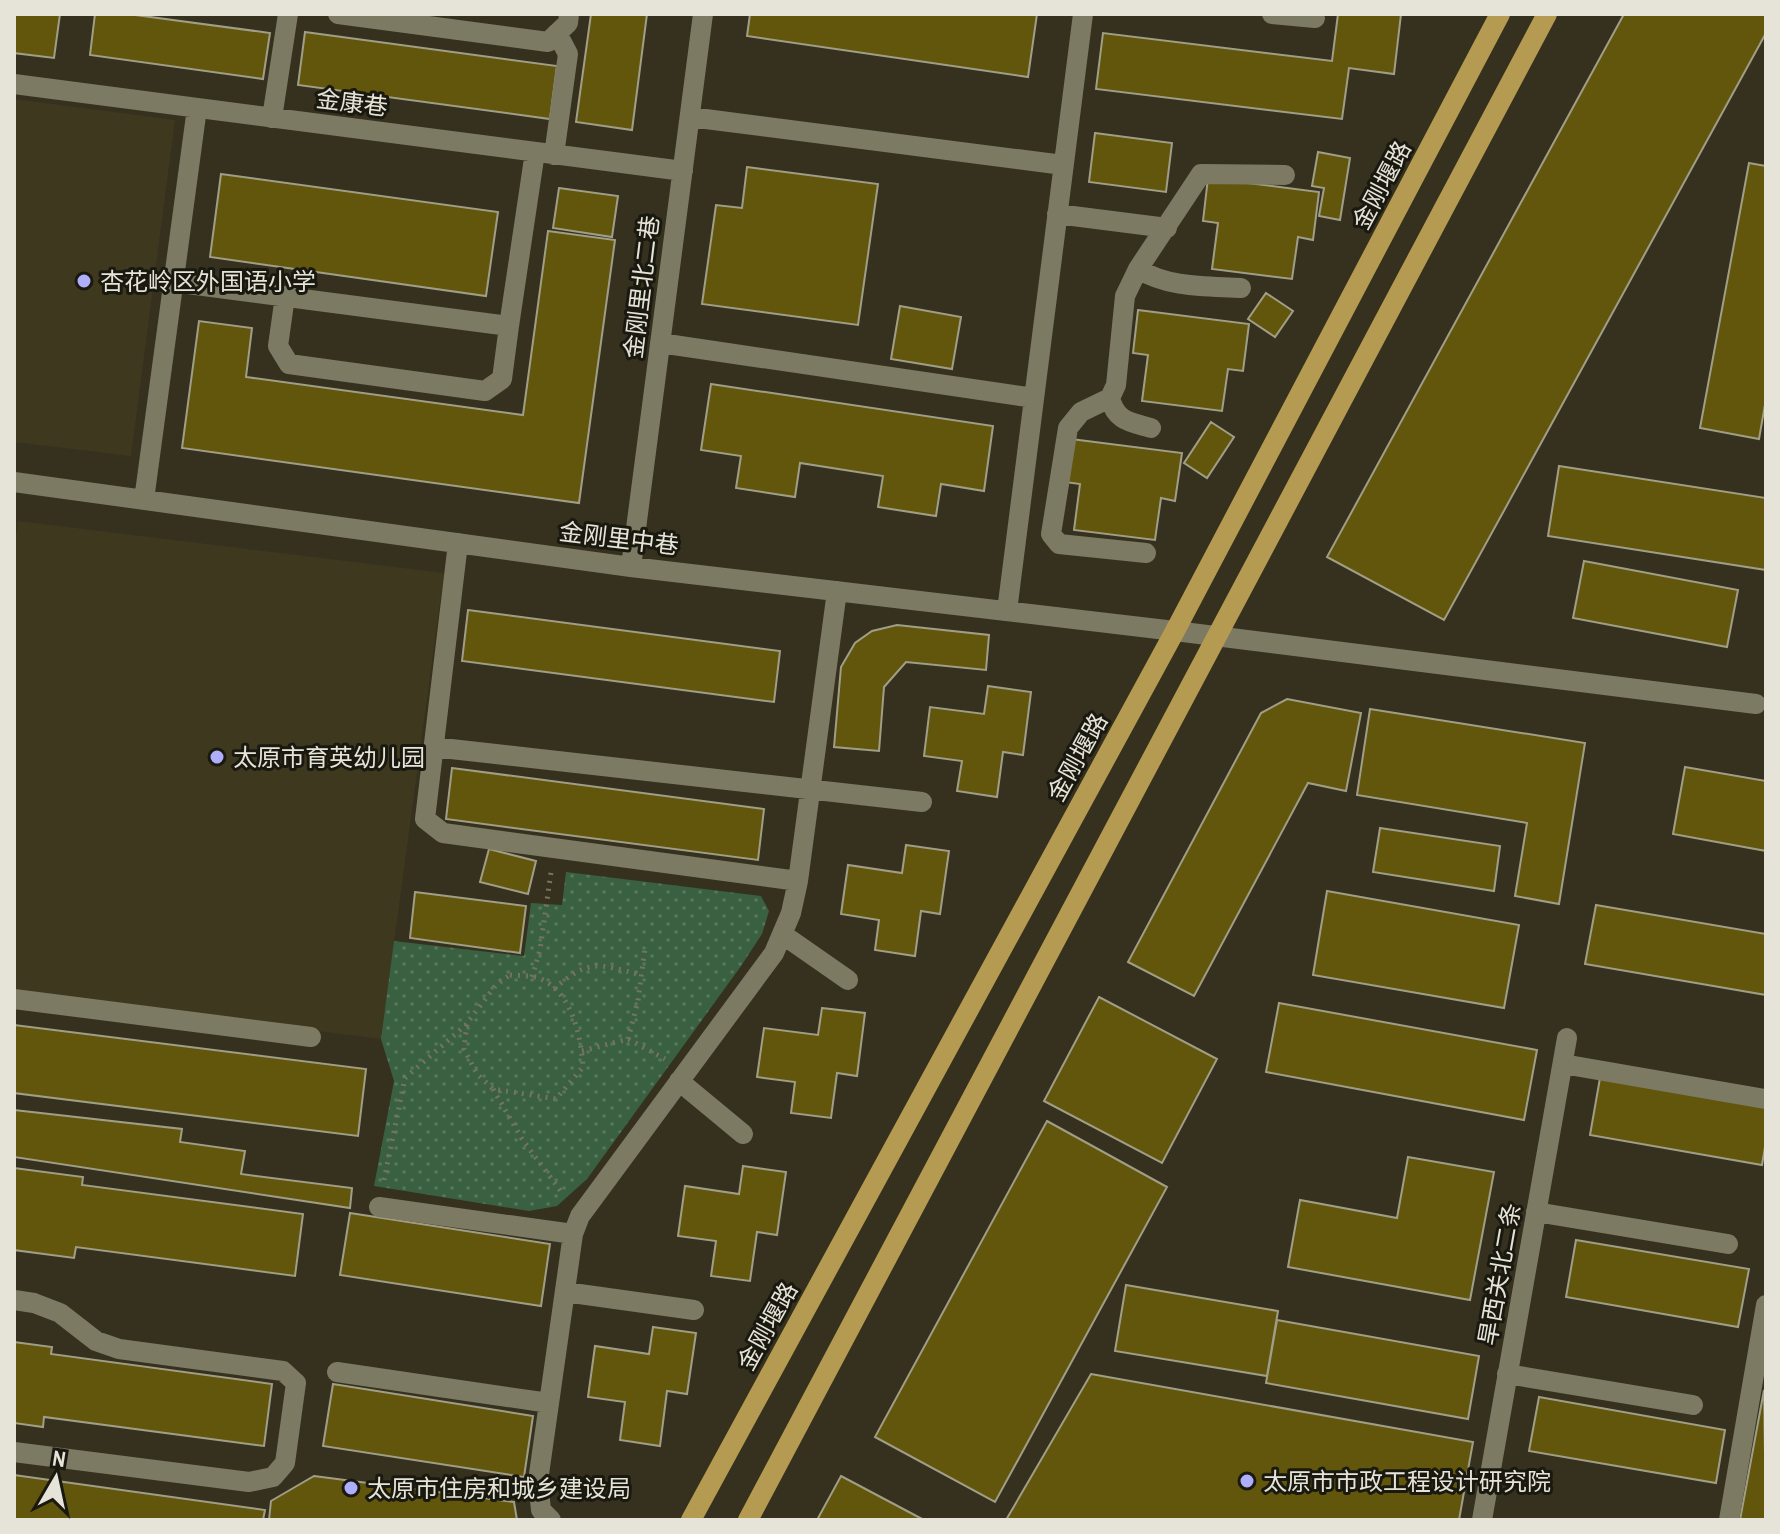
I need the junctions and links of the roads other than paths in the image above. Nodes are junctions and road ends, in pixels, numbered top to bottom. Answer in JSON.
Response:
{"nodes":[{"id":1,"x":288,"y":14,"type":"edge"},
{"id":2,"x":338,"y":14,"type":"edge"},
{"id":3,"x":569,"y":14,"type":"edge"},
{"id":4,"x":703,"y":14,"type":"edge"},
{"id":5,"x":1083,"y":14,"type":"edge"},
{"id":6,"x":1272,"y":14,"type":"edge"},
{"id":7,"x":1500,"y":14,"type":"edge"},
{"id":8,"x":1547,"y":14,"type":"edge"},
{"id":9,"x":1315,"y":18,"type":"dead end"},
{"id":10,"x":557,"y":33,"type":"junction"},
{"id":11,"x":14,"y":84,"type":"edge"},
{"id":12,"x":197,"y":108,"type":"junction"},
{"id":13,"x":690,"y":117,"type":"junction"},
{"id":14,"x":272,"y":118,"type":"junction"},
{"id":15,"x":544,"y":153,"type":"junction"},
{"id":16,"x":1063,"y":165,"type":"junction"},
{"id":17,"x":683,"y":171,"type":"junction"},
{"id":18,"x":1285,"y":175,"type":"dead end"},
{"id":19,"x":1057,"y":214,"type":"junction"},
{"id":20,"x":1167,"y":228,"type":"junction"},
{"id":21,"x":1138,"y":269,"type":"junction"},
{"id":22,"x":173,"y":282,"type":"junction"},
{"id":23,"x":1241,"y":288,"type":"dead end"},
{"id":24,"x":285,"y":296,"type":"junction"},
{"id":25,"x":509,"y":326,"type":"junction"},
{"id":26,"x":660,"y":343,"type":"junction"},
{"id":27,"x":1034,"y":398,"type":"junction"},
{"id":28,"x":1110,"y":398,"type":"junction"},
{"id":29,"x":1151,"y":428,"type":"dead end"},
{"id":30,"x":14,"y":482,"type":"edge"},
{"id":31,"x":144,"y":500,"type":"junction"},
{"id":32,"x":458,"y":543,"type":"junction"},
{"id":33,"x":1146,"y":553,"type":"dead end"},
{"id":34,"x":631,"y":567,"type":"junction"},
{"id":35,"x":837,"y":591,"type":"junction"},
{"id":36,"x":1007,"y":611,"type":"junction"},
{"id":37,"x":1175,"y":631,"type":"junction"},
{"id":38,"x":1218,"y":637,"type":"junction"},
{"id":39,"x":1756,"y":704,"type":"dead end"},
{"id":40,"x":433,"y":747,"type":"junction"},
{"id":41,"x":810,"y":789,"type":"junction"},
{"id":42,"x":922,"y":802,"type":"dead end"},
{"id":43,"x":798,"y":881,"type":"junction"},
{"id":44,"x":782,"y":934,"type":"junction"},
{"id":45,"x":848,"y":980,"type":"dead end"},
{"id":46,"x":14,"y":999,"type":"edge"},
{"id":47,"x":311,"y":1037,"type":"dead end"},
{"id":48,"x":1567,"y":1038,"type":"dead end"},
{"id":49,"x":1563,"y":1064,"type":"junction"},
{"id":50,"x":683,"y":1076,"type":"junction"},
{"id":51,"x":1765,"y":1099,"type":"edge"},
{"id":52,"x":743,"y":1134,"type":"dead end"},
{"id":53,"x":379,"y":1207,"type":"road end"},
{"id":54,"x":1536,"y":1212,"type":"junction"},
{"id":55,"x":576,"y":1225,"type":"junction"},
{"id":56,"x":1728,"y":1244,"type":"dead end"},
{"id":57,"x":565,"y":1292,"type":"junction"},
{"id":58,"x":14,"y":1300,"type":"edge"},
{"id":59,"x":1766,"y":1305,"type":"edge"},
{"id":60,"x":694,"y":1310,"type":"dead end"},
{"id":61,"x":1761,"y":1366,"type":"edge"},
{"id":62,"x":337,"y":1372,"type":"dead end"},
{"id":63,"x":1507,"y":1374,"type":"junction"},
{"id":64,"x":549,"y":1403,"type":"junction"},
{"id":65,"x":1693,"y":1405,"type":"dead end"},
{"id":66,"x":14,"y":1452,"type":"edge"},
{"id":67,"x":551,"y":1520,"type":"edge"},
{"id":68,"x":691,"y":1520,"type":"edge"},
{"id":69,"x":748,"y":1520,"type":"edge"},
{"id":70,"x":1482,"y":1520,"type":"edge"},
{"id":71,"x":1729,"y":1520,"type":"edge"}],
"edges":[{"from":1,"to":14,"type":"street"},
{"from":2,"to":10,"type":"street"},
{"from":3,"to":10,"type":"street"},
{"from":4,"to":13,"type":"street","name":"金刚里北二巷"},
{"from":5,"to":16,"type":"street"},
{"from":6,"to":9,"type":"street"},
{"from":7,"to":37,"type":"main road","name":"金刚堰路"},
{"from":8,"to":38,"type":"main road"},
{"from":10,"to":15,"type":"street"},
{"from":11,"to":12,"type":"street","name":"金康巷"},
{"from":12,"to":14,"type":"street","name":"金康巷"},
{"from":12,"to":22,"type":"street"},
{"from":13,"to":16,"type":"street"},
{"from":13,"to":17,"type":"street","name":"金刚里北二巷"},
{"from":14,"to":15,"type":"street","name":"金康巷"},
{"from":15,"to":17,"type":"street","name":"金康巷"},
{"from":15,"to":25,"type":"street"},
{"from":16,"to":19,"type":"street"},
{"from":17,"to":26,"type":"street","name":"金刚里北二巷"},
{"from":18,"to":20,"type":"street"},
{"from":19,"to":20,"type":"street"},
{"from":19,"to":27,"type":"street"},
{"from":20,"to":21,"type":"street"},
{"from":21,"to":23,"type":"street"},
{"from":21,"to":28,"type":"street"},
{"from":22,"to":24,"type":"street"},
{"from":22,"to":31,"type":"street"},
{"from":24,"to":25,"type":"street"},
{"from":24,"to":25,"type":"street"},
{"from":26,"to":27,"type":"street"},
{"from":26,"to":34,"type":"street","name":"金刚里北二巷"},
{"from":27,"to":36,"type":"street"},
{"from":28,"to":29,"type":"street"},
{"from":28,"to":33,"type":"street"},
{"from":30,"to":31,"type":"street","name":"金刚里中巷"},
{"from":31,"to":32,"type":"street","name":"金刚里中巷"},
{"from":32,"to":34,"type":"street","name":"金刚里中巷"},
{"from":32,"to":40,"type":"street"},
{"from":34,"to":35,"type":"street","name":"金刚里中巷"},
{"from":35,"to":36,"type":"street","name":"金刚里中巷"},
{"from":35,"to":41,"type":"street"},
{"from":36,"to":37,"type":"street","name":"金刚里中巷"},
{"from":37,"to":38,"type":"street","name":"金刚里中巷"},
{"from":37,"to":68,"type":"main road","name":"金刚堰路"},
{"from":38,"to":39,"type":"street","name":"金刚里中巷"},
{"from":38,"to":69,"type":"main road"},
{"from":40,"to":41,"type":"street"},
{"from":40,"to":43,"type":"street"},
{"from":41,"to":42,"type":"street"},
{"from":41,"to":43,"type":"street"},
{"from":43,"to":44,"type":"street"},
{"from":44,"to":45,"type":"street"},
{"from":44,"to":50,"type":"street"},
{"from":46,"to":47,"type":"street"},
{"from":48,"to":49,"type":"street","name":"旱西关北二条"},
{"from":49,"to":51,"type":"street"},
{"from":49,"to":54,"type":"street","name":"旱西关北二条"},
{"from":50,"to":52,"type":"street"},
{"from":50,"to":55,"type":"street"},
{"from":53,"to":55,"type":"street"},
{"from":54,"to":56,"type":"street"},
{"from":54,"to":63,"type":"street","name":"旱西关北二条"},
{"from":55,"to":57,"type":"street"},
{"from":57,"to":60,"type":"street"},
{"from":57,"to":64,"type":"street"},
{"from":58,"to":66,"type":"street"},
{"from":59,"to":61,"type":"street"},
{"from":61,"to":71,"type":"street"},
{"from":62,"to":64,"type":"street"},
{"from":63,"to":65,"type":"street"},
{"from":63,"to":70,"type":"street","name":"旱西关北二条"},
{"from":64,"to":67,"type":"street"}]}
